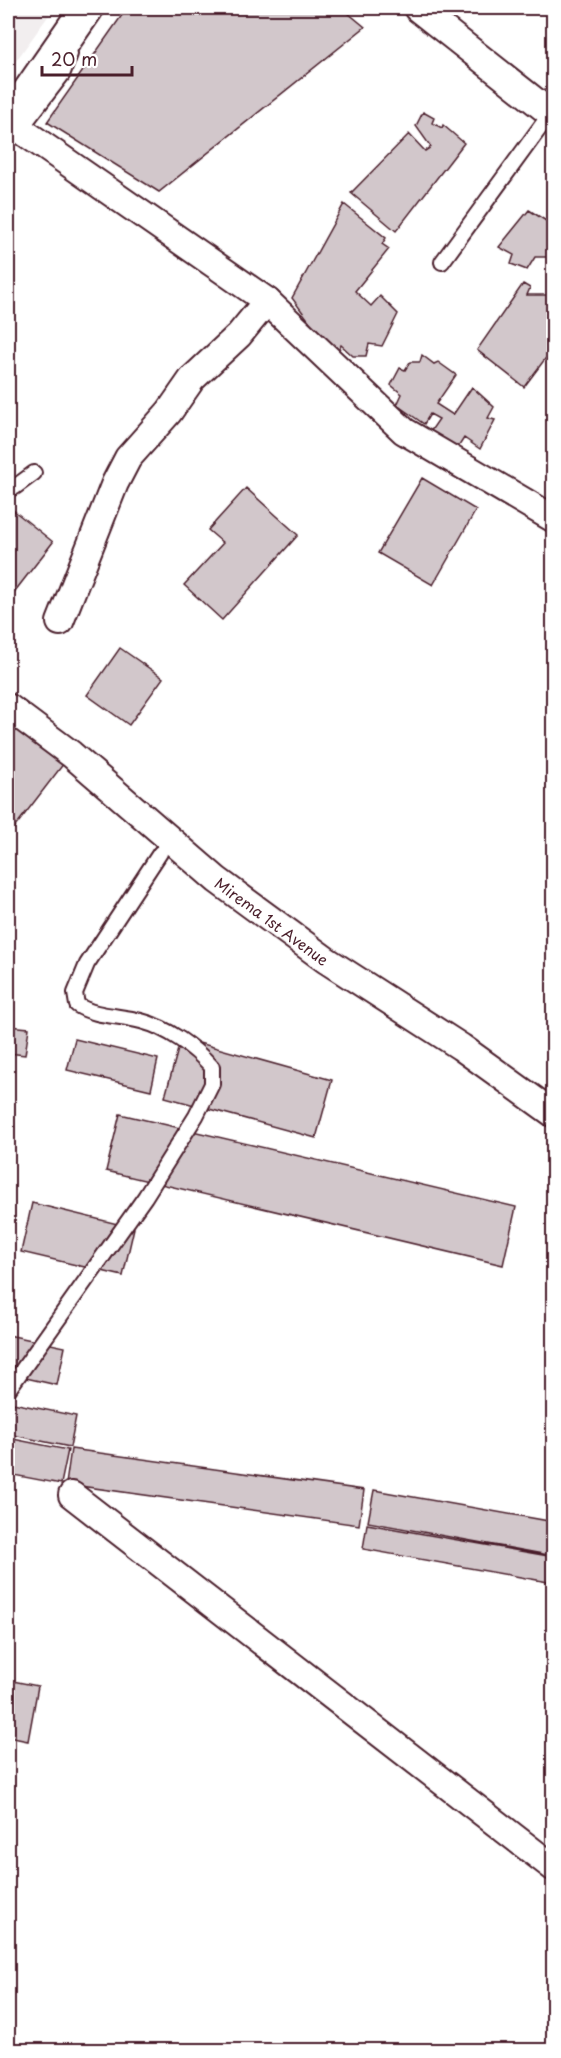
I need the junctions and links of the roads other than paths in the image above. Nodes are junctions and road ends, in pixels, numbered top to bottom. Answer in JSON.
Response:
{"nodes":[{"id":1,"x":417,"y":8,"type":"edge"},
{"id":2,"x":81,"y":15,"type":"edge"},
{"id":3,"x":552,"y":115,"type":"edge"},
{"id":4,"x":15,"y":121,"type":"edge"},
{"id":5,"x":442,"y":262,"type":"dead end"},
{"id":6,"x":267,"y":301,"type":"junction"},
{"id":7,"x":34,"y":473,"type":"dead end"},
{"id":8,"x":8,"y":489,"type":"edge"},
{"id":9,"x":554,"y":519,"type":"edge"},
{"id":10,"x":60,"y":622,"type":"dead end"},
{"id":11,"x":8,"y":707,"type":"edge"},
{"id":12,"x":160,"y":853,"type":"dead end"},
{"id":13,"x":554,"y":1114,"type":"edge"},
{"id":14,"x":8,"y":1390,"type":"edge"},
{"id":15,"x":72,"y":1495,"type":"dead end"},
{"id":16,"x":554,"y":1868,"type":"edge"}],
"edges":[{"from":1,"to":3,"type":"street"},
{"from":2,"to":4,"type":"street"},
{"from":3,"to":5,"type":"lane"},
{"from":4,"to":6,"type":"street"},
{"from":6,"to":9,"type":"street"},
{"from":6,"to":10,"type":"street"},
{"from":7,"to":8,"type":"lane"},
{"from":11,"to":13,"type":"street","name":"Mirema 1st Avenue"},
{"from":12,"to":14,"type":"lane"},
{"from":15,"to":16,"type":"street"}]}
